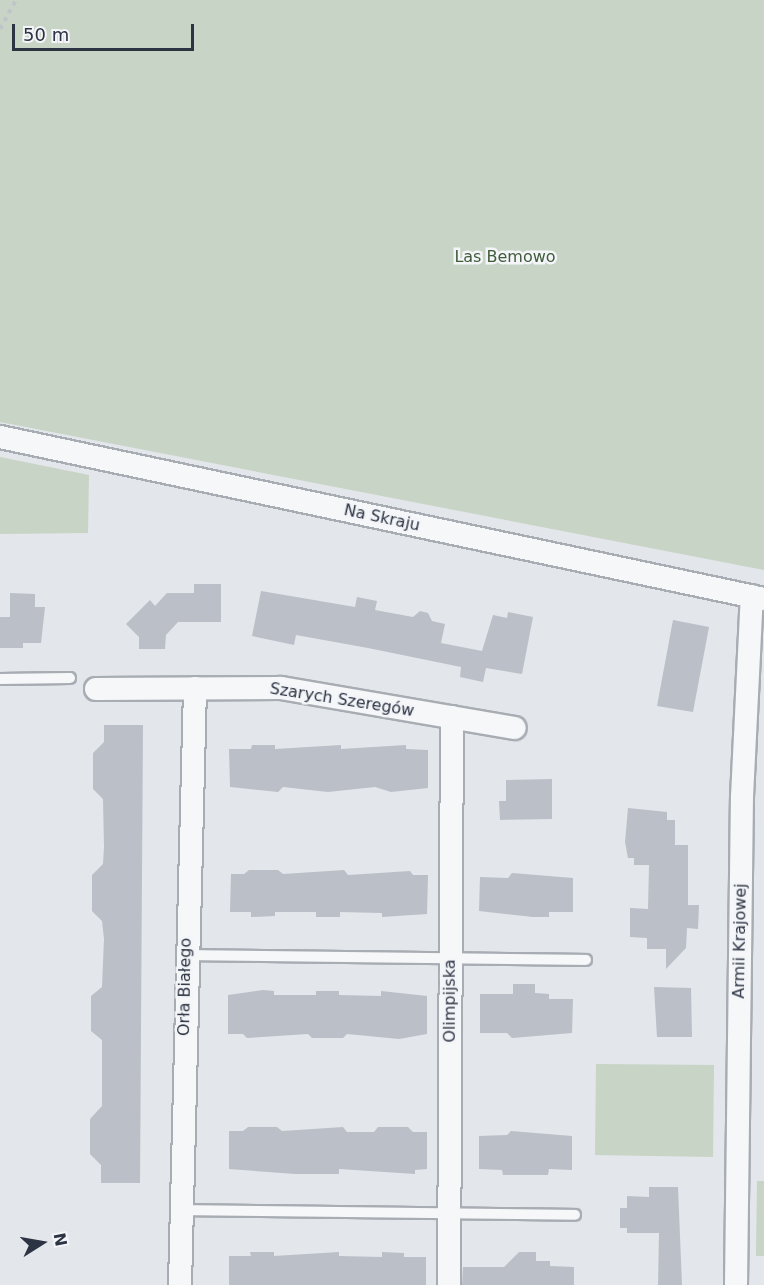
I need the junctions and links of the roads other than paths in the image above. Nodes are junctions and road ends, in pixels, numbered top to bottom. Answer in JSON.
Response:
{"nodes":[{"id":1,"x":0,"y":437,"type":"edge"},
{"id":2,"x":758,"y":597,"type":"edge"},
{"id":3,"x":70,"y":678,"type":"dead end"},
{"id":4,"x":0,"y":679,"type":"edge"},
{"id":5,"x":195,"y":688,"type":"junction"},
{"id":6,"x":96,"y":689,"type":"dead end"},
{"id":7,"x":453,"y":717,"type":"junction"},
{"id":8,"x":515,"y":728,"type":"dead end"},
{"id":9,"x":185,"y":955,"type":"junction"},
{"id":10,"x":451,"y":958,"type":"junction"},
{"id":11,"x":586,"y":960,"type":"dead end"},
{"id":12,"x":181,"y":1210,"type":"junction"},
{"id":13,"x":450,"y":1214,"type":"junction"},
{"id":14,"x":575,"y":1215,"type":"dead end"},
{"id":15,"x":180,"y":1285,"type":"edge"},
{"id":16,"x":449,"y":1285,"type":"edge"},
{"id":17,"x":736,"y":1285,"type":"edge"}],
"edges":[{"from":1,"to":2,"type":"street","name":"Na Skraju"},
{"from":2,"to":17,"type":"street","name":"Armii Krajowej"},
{"from":3,"to":4,"type":"lane"},
{"from":5,"to":6,"type":"street","name":"Szarych Szeregów"},
{"from":5,"to":7,"type":"street","name":"Szarych Szeregów"},
{"from":5,"to":9,"type":"street","name":"Orła Białego"},
{"from":7,"to":8,"type":"street","name":"Szarych Szeregów"},
{"from":7,"to":10,"type":"street","name":"Olimpijska"},
{"from":9,"to":10,"type":"lane"},
{"from":9,"to":12,"type":"street","name":"Orła Białego"},
{"from":10,"to":11,"type":"lane"},
{"from":10,"to":13,"type":"street","name":"Olimpijska"},
{"from":12,"to":13,"type":"lane"},
{"from":12,"to":15,"type":"street","name":"Orła Białego"},
{"from":13,"to":14,"type":"lane"},
{"from":13,"to":16,"type":"street","name":"Olimpijska"}]}
